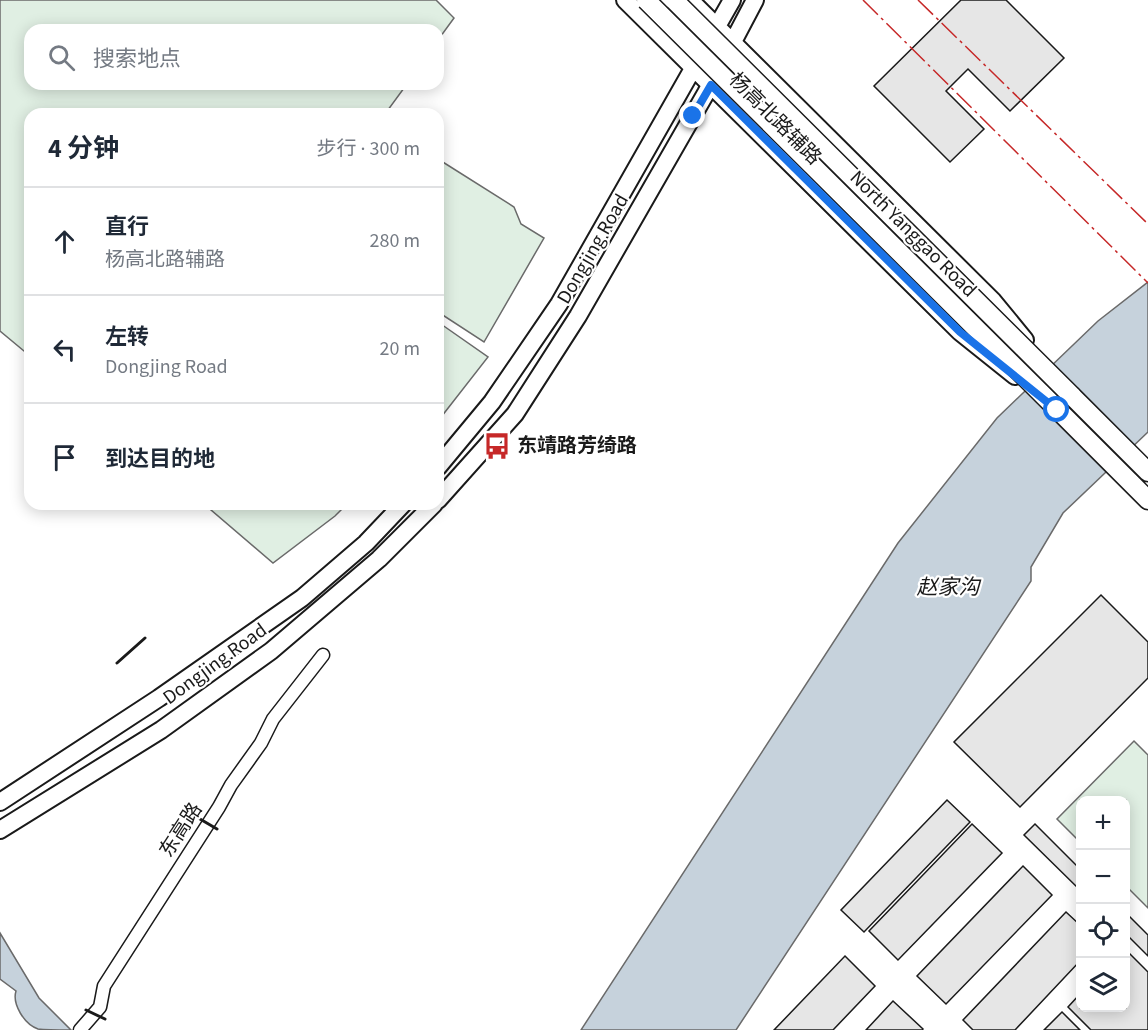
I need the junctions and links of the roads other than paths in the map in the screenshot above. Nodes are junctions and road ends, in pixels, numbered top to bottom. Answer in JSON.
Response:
{"nodes":[{"id":1,"x":625,"y":0,"type":"edge"},
{"id":2,"x":646,"y":0,"type":"edge"},
{"id":3,"x":674,"y":0,"type":"edge"},
{"id":4,"x":690,"y":0,"type":"edge"},
{"id":5,"x":732,"y":0,"type":"edge"},
{"id":6,"x":755,"y":0,"type":"edge"},
{"id":7,"x":717,"y":27,"type":"junction"},
{"id":8,"x":736,"y":35,"type":"junction"},
{"id":9,"x":690,"y":71,"type":"junction"},
{"id":10,"x":711,"y":85,"type":"junction"},
{"id":11,"x":1072,"y":396,"type":"junction"},
{"id":12,"x":1057,"y":410,"type":"junction"},
{"id":13,"x":444,"y":460,"type":"edge"},
{"id":14,"x":1148,"y":472,"type":"edge"},
{"id":15,"x":444,"y":493,"type":"edge"},
{"id":16,"x":1148,"y":500,"type":"edge"},
{"id":17,"x":398,"y":510,"type":"edge"},
{"id":18,"x":428,"y":510,"type":"edge"},
{"id":19,"x":323,"y":655,"type":"dead end"},
{"id":20,"x":0,"y":802,"type":"edge"},
{"id":21,"x":0,"y":830,"type":"edge"},
{"id":22,"x":81,"y":1029,"type":"edge"}],
"edges":[{"from":1,"to":9,"type":"main road","name":"杨高北路辅路"},
{"from":2,"to":12,"type":"highway","name":"North Yanggao Road","bridge":true},
{"from":3,"to":11,"type":"highway","name":"North Yanggao Road","bridge":true},
{"from":4,"to":7,"type":"main road","name":"杨高北路辅路"},
{"from":5,"to":7,"type":"main road","name":"Dongjing Road"},
{"from":6,"to":8,"type":"main road","name":"Dongjing Road"},
{"from":7,"to":8,"type":"main road","name":"杨高北路辅路"},
{"from":7,"to":9,"type":"main road","name":"Dongjing Road"},
{"from":8,"to":10,"type":"main road","name":"Dongjing Road"},
{"from":8,"to":11,"type":"main road","name":"杨高北路辅路","bridge":true},
{"from":9,"to":10,"type":"main road","name":"杨高北路辅路"},
{"from":9,"to":13,"type":"main road","name":"Dongjing Road"},
{"from":10,"to":12,"type":"main road","name":"杨高北路辅路","bridge":true},
{"from":10,"to":15,"type":"main road","name":"Dongjing Road"},
{"from":11,"to":14,"type":"highway","name":"North Yanggao Road"},
{"from":12,"to":16,"type":"highway","name":"North Yanggao Road"},
{"from":17,"to":20,"type":"main road","name":"Dongjing Road"},
{"from":18,"to":21,"type":"main road","name":"Dongjing Road"},
{"from":19,"to":22,"type":"street","name":"东高路"}]}
